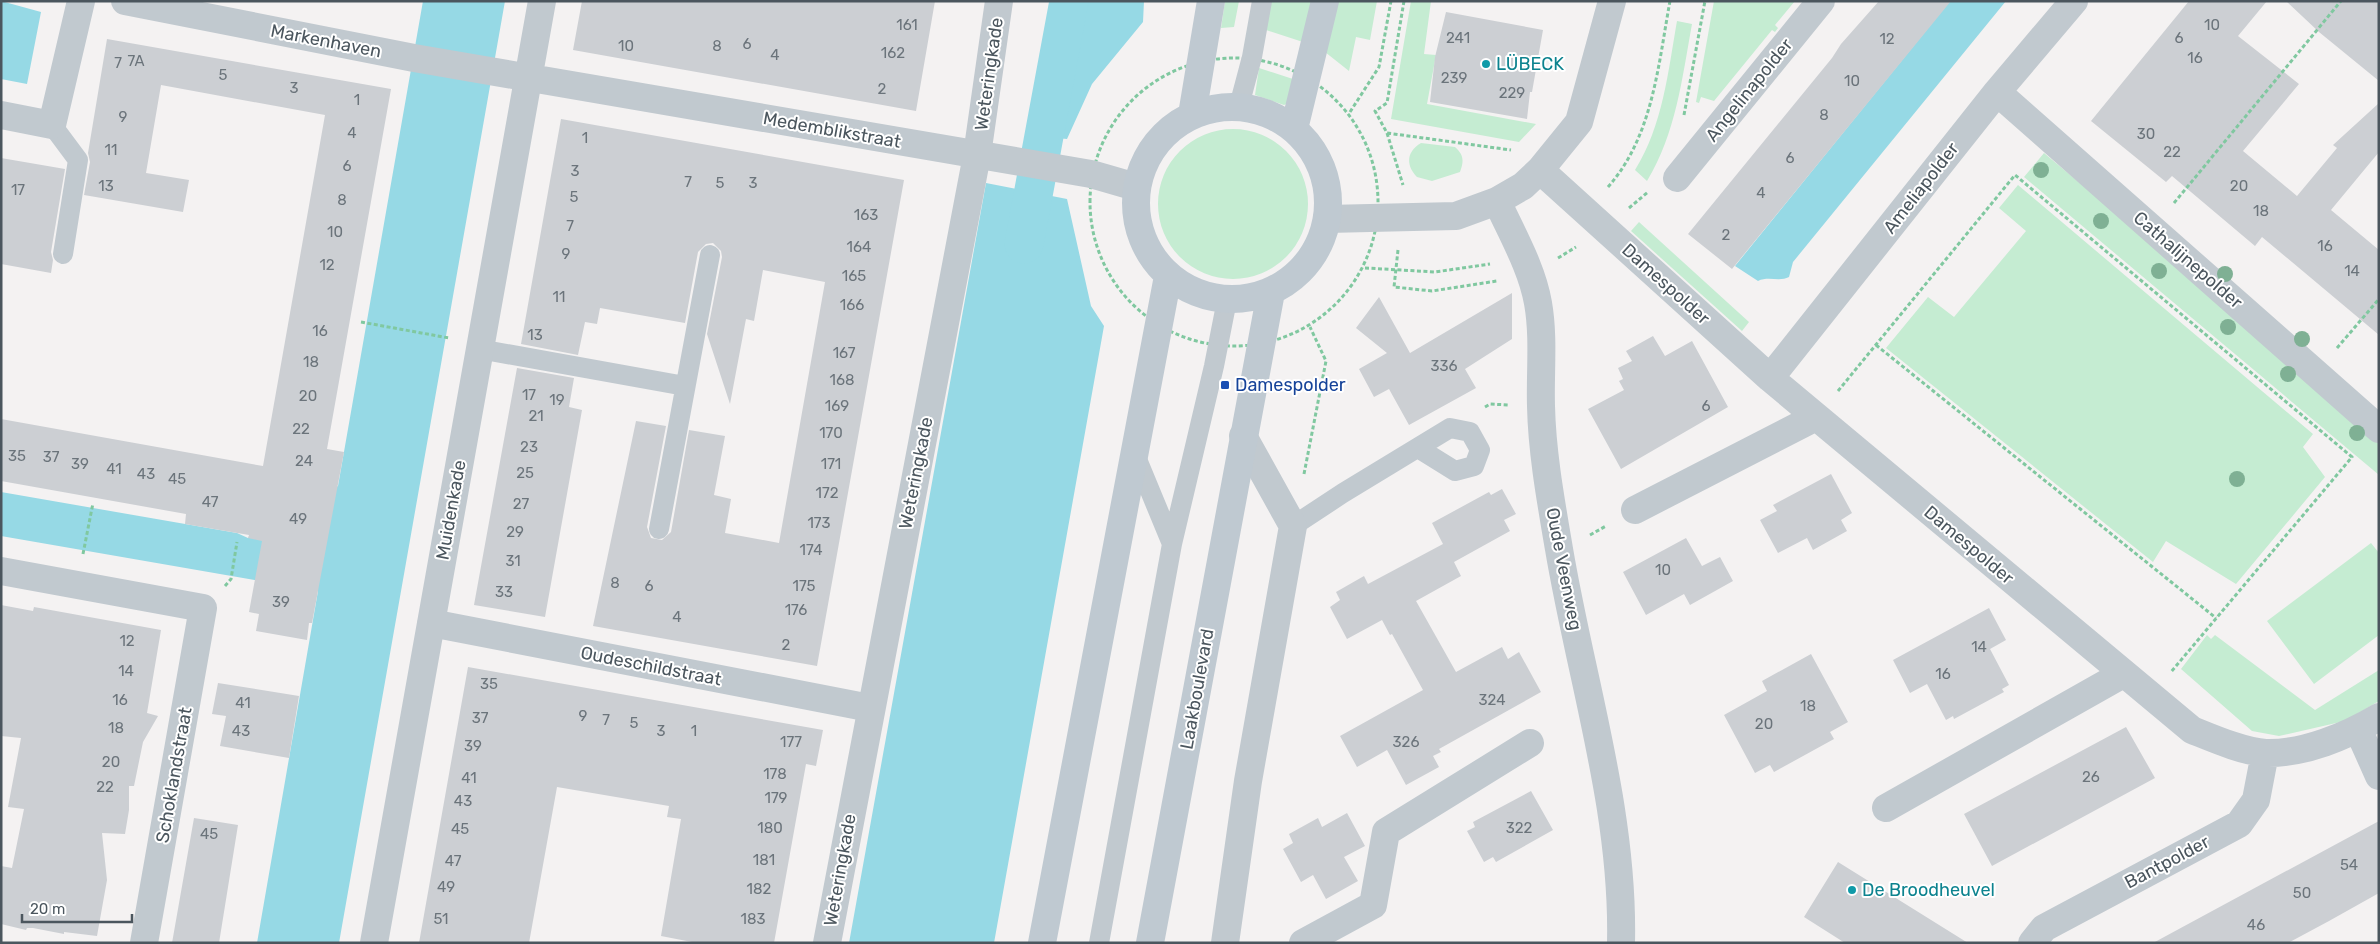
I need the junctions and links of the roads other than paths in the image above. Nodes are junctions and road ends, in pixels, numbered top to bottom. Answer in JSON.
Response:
{"nodes":[{"id":1,"x":81,"y":1,"type":"edge"},
{"id":2,"x":125,"y":1,"type":"edge"},
{"id":3,"x":542,"y":1,"type":"edge"},
{"id":4,"x":999,"y":1,"type":"edge"},
{"id":5,"x":1211,"y":1,"type":"edge"},
{"id":6,"x":1262,"y":1,"type":"edge"},
{"id":7,"x":1324,"y":1,"type":"edge"},
{"id":8,"x":1612,"y":1,"type":"edge"},
{"id":9,"x":1821,"y":1,"type":"edge"},
{"id":10,"x":2074,"y":1,"type":"edge"},
{"id":11,"x":528,"y":77,"type":"junction"},
{"id":12,"x":1997,"y":92,"type":"junction"},
{"id":13,"x":1239,"y":106,"type":"junction"},
{"id":14,"x":1192,"y":114,"type":"junction"},
{"id":15,"x":1,"y":115,"type":"edge"},
{"id":16,"x":52,"y":124,"type":"junction"},
{"id":17,"x":1294,"y":129,"type":"junction"},
{"id":18,"x":978,"y":155,"type":"junction"},
{"id":19,"x":1540,"y":170,"type":"junction"},
{"id":20,"x":1677,"y":178,"type":"dead end"},
{"id":21,"x":1136,"y":187,"type":"junction"},
{"id":22,"x":1497,"y":201,"type":"junction"},
{"id":23,"x":1327,"y":219,"type":"junction"},
{"id":24,"x":63,"y":254,"type":"dead end"},
{"id":25,"x":710,"y":254,"type":"dead end"},
{"id":26,"x":1168,"y":276,"type":"junction"},
{"id":27,"x":1271,"y":292,"type":"junction"},
{"id":28,"x":1227,"y":300,"type":"junction"},
{"id":29,"x":480,"y":349,"type":"junction"},
{"id":30,"x":1770,"y":378,"type":"junction"},
{"id":31,"x":685,"y":386,"type":"junction"},
{"id":32,"x":1816,"y":416,"type":"junction"},
{"id":33,"x":2379,"y":429,"type":"edge"},
{"id":34,"x":1243,"y":436,"type":"junction"},
{"id":35,"x":1418,"y":448,"type":"dead end"},
{"id":36,"x":1134,"y":452,"type":"junction"},
{"id":37,"x":1635,"y":510,"type":"road end"},
{"id":38,"x":1293,"y":526,"type":"junction"},
{"id":39,"x":659,"y":529,"type":"dead end"},
{"id":40,"x":1172,"y":544,"type":"junction"},
{"id":41,"x":1,"y":571,"type":"edge"},
{"id":42,"x":431,"y":623,"type":"junction"},
{"id":43,"x":2123,"y":674,"type":"junction"},
{"id":44,"x":870,"y":708,"type":"junction"},
{"id":45,"x":2368,"y":723,"type":"edge"},
{"id":46,"x":1530,"y":743,"type":"dead end"},
{"id":47,"x":2265,"y":753,"type":"junction"},
{"id":48,"x":2379,"y":776,"type":"edge"},
{"id":49,"x":1886,"y":808,"type":"dead end"},
{"id":50,"x":144,"y":943,"type":"edge"},
{"id":51,"x":374,"y":943,"type":"edge"},
{"id":52,"x":827,"y":943,"type":"edge"},
{"id":53,"x":1042,"y":943,"type":"edge"},
{"id":54,"x":1099,"y":943,"type":"edge"},
{"id":55,"x":1150,"y":943,"type":"edge"},
{"id":56,"x":1225,"y":943,"type":"edge"},
{"id":57,"x":1303,"y":943,"type":"edge"},
{"id":58,"x":1622,"y":943,"type":"edge"},
{"id":59,"x":2032,"y":943,"type":"edge"}],
"edges":[{"from":1,"to":16,"type":"street"},
{"from":2,"to":11,"type":"street","name":"Markenhaven"},
{"from":3,"to":11,"type":"street","name":"Muidenkade"},
{"from":4,"to":18,"type":"street","name":"Weteringkade"},
{"from":5,"to":14,"type":"main road"},
{"from":6,"to":13,"type":"lane"},
{"from":7,"to":17,"type":"main road"},
{"from":8,"to":19,"type":"street"},
{"from":9,"to":20,"type":"street","name":"Angelinapolder"},
{"from":10,"to":12,"type":"street","name":"Ameliapolder"},
{"from":11,"to":18,"type":"street","name":"Medemblikstraat"},
{"from":11,"to":29,"type":"street","name":"Muidenkade"},
{"from":12,"to":30,"type":"street","name":"Ameliapolder"},
{"from":12,"to":33,"type":"street","name":"Cathalijnepolder"},
{"from":13,"to":14,"type":"main road"},
{"from":13,"to":17,"type":"main road"},
{"from":14,"to":21,"type":"main road"},
{"from":15,"to":16,"type":"street"},
{"from":16,"to":24,"type":"lane"},
{"from":17,"to":23,"type":"main road"},
{"from":18,"to":21,"type":"street","name":"Medemblikstraat"},
{"from":18,"to":44,"type":"street","name":"Weteringkade"},
{"from":19,"to":22,"type":"street"},
{"from":19,"to":30,"type":"street","name":"Damespolder"},
{"from":21,"to":26,"type":"main road"},
{"from":22,"to":23,"type":"street"},
{"from":22,"to":58,"type":"street","name":"Oude Veenweg"},
{"from":23,"to":27,"type":"main road"},
{"from":25,"to":31,"type":"lane"},
{"from":26,"to":28,"type":"main road"},
{"from":26,"to":36,"type":"main road"},
{"from":27,"to":28,"type":"main road"},
{"from":27,"to":34,"type":"main road","name":"Laakboulevard"},
{"from":28,"to":40,"type":"lane"},
{"from":29,"to":31,"type":"lane"},
{"from":29,"to":42,"type":"street","name":"Muidenkade"},
{"from":30,"to":32,"type":"street","name":"Damespolder"},
{"from":31,"to":39,"type":"lane"},
{"from":32,"to":37,"type":"street"},
{"from":32,"to":43,"type":"street","name":"Damespolder"},
{"from":34,"to":38,"type":"street"},
{"from":34,"to":55,"type":"main road","name":"Laakboulevard"},
{"from":35,"to":38,"type":"lane"},
{"from":36,"to":40,"type":"lane"},
{"from":36,"to":53,"type":"main road"},
{"from":38,"to":56,"type":"street"},
{"from":40,"to":54,"type":"lane"},
{"from":41,"to":50,"type":"street","name":"Schoklandstraat"},
{"from":42,"to":44,"type":"street","name":"Oudeschildstraat"},
{"from":42,"to":51,"type":"street","name":"Muidenkade"},
{"from":43,"to":47,"type":"street","name":"Damespolder"},
{"from":43,"to":49,"type":"street"},
{"from":44,"to":52,"type":"street","name":"Weteringkade"},
{"from":45,"to":47,"type":"street","name":"Damespolder"},
{"from":45,"to":48,"type":"street"},
{"from":46,"to":57,"type":"street"},
{"from":47,"to":59,"type":"street","name":"Bantpolder"}]}
